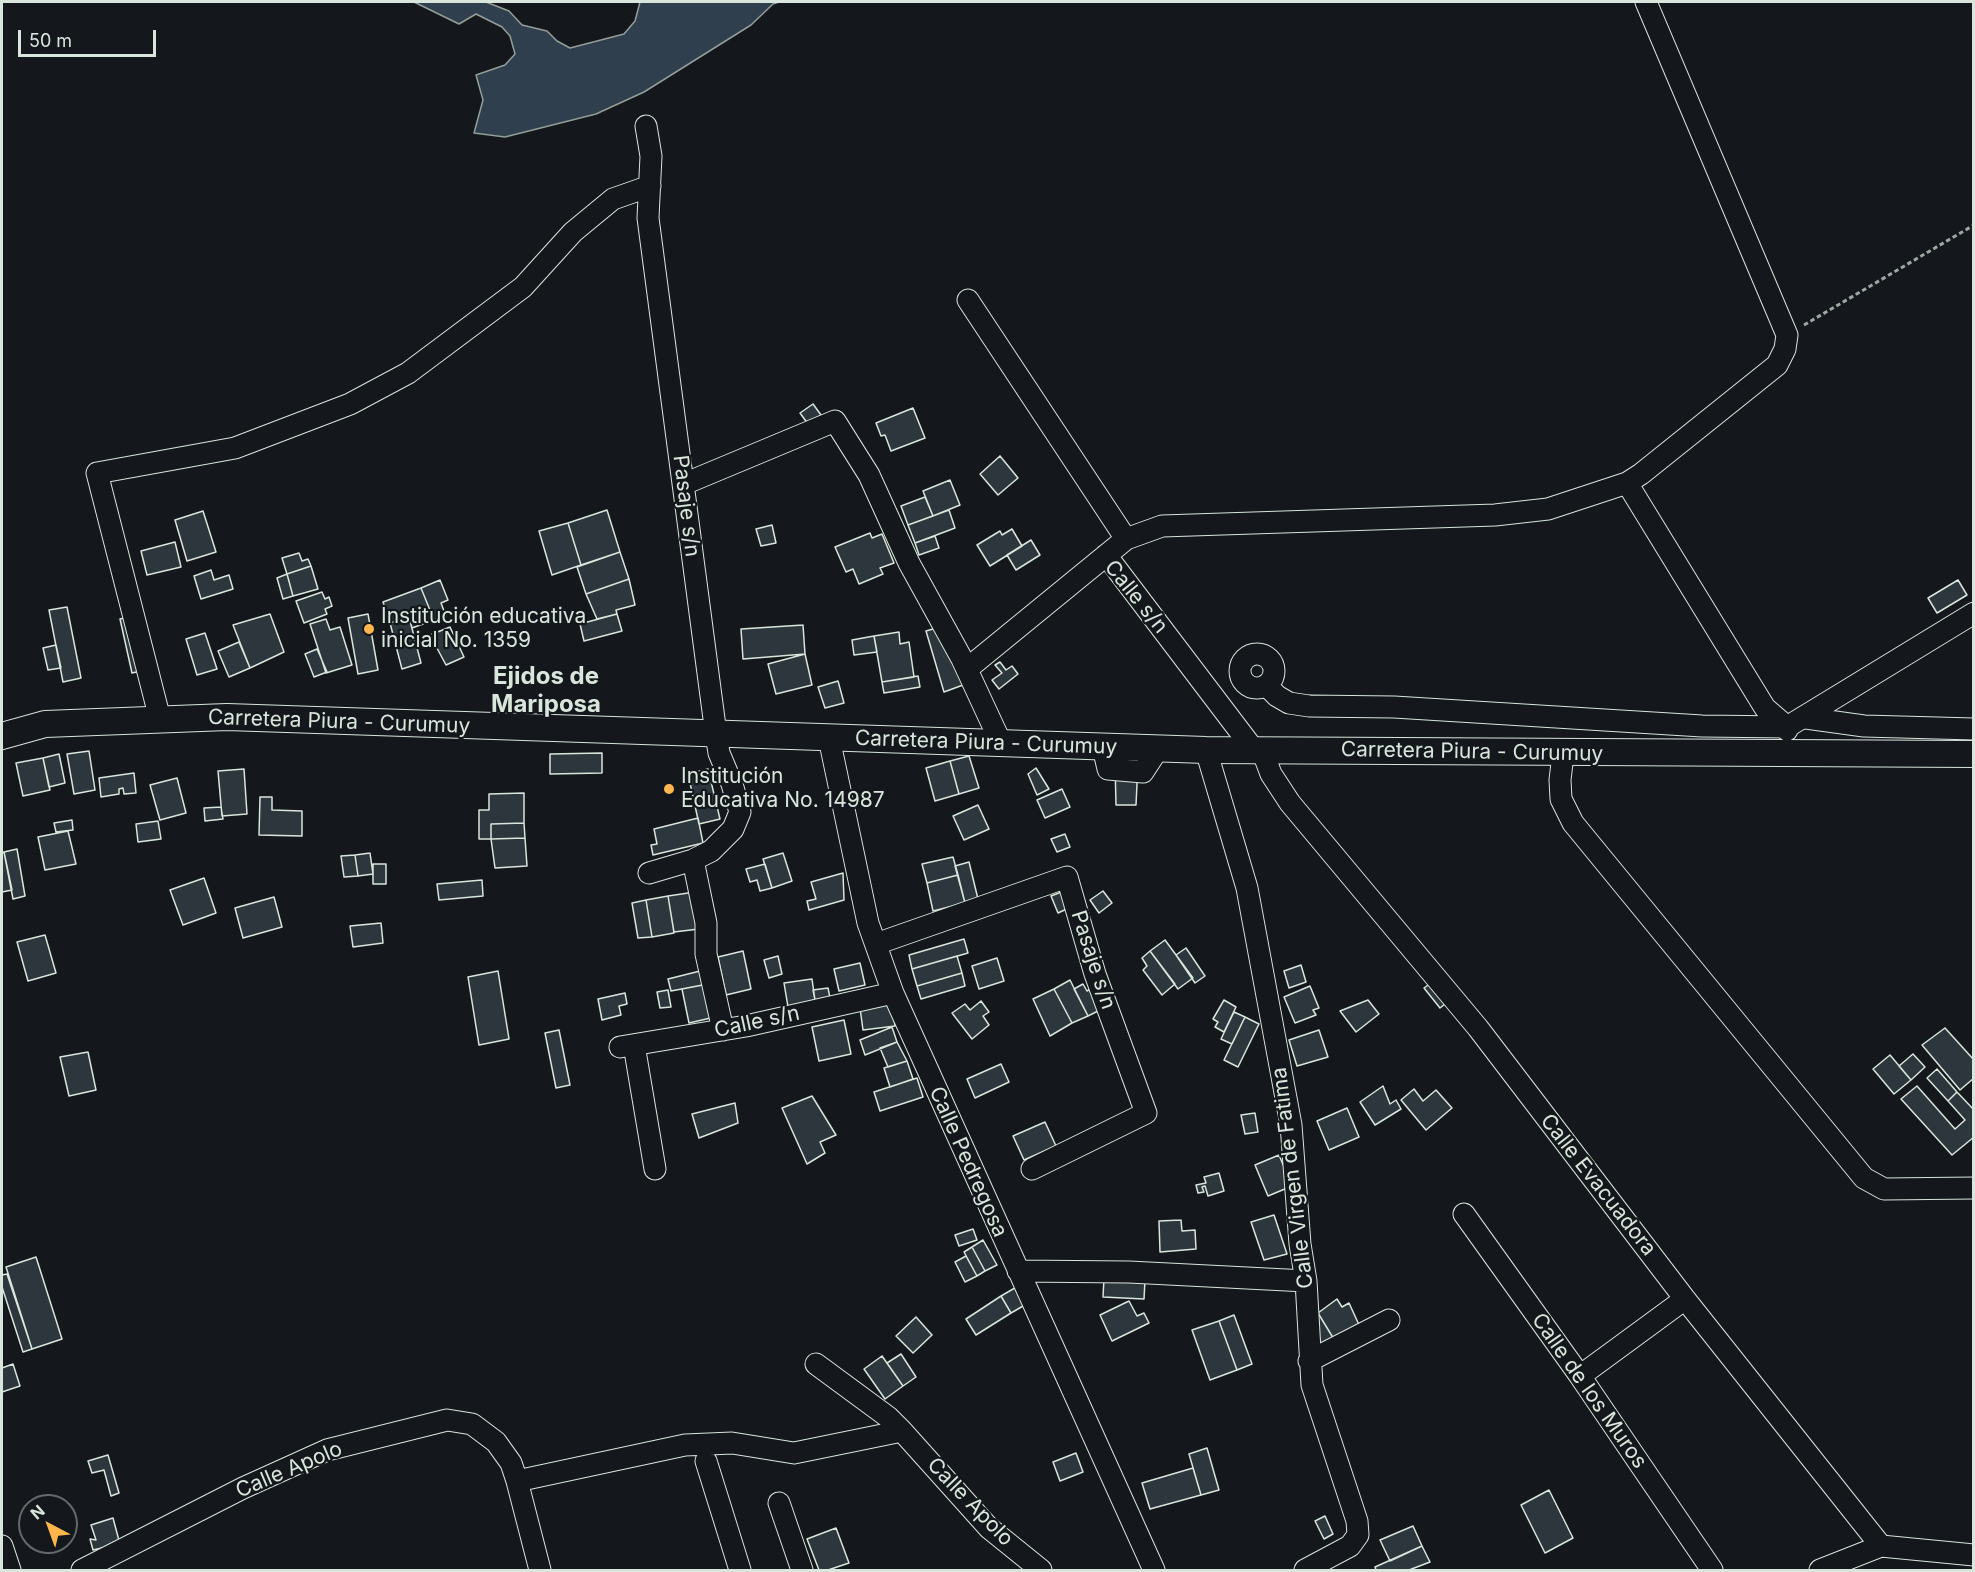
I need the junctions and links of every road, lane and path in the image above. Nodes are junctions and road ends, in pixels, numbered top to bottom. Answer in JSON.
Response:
{"nodes":[{"id":1,"x":1646,"y":2,"type":"edge"},
{"id":2,"x":646,"y":126,"type":"dead end"},
{"id":3,"x":650,"y":186,"type":"junction"},
{"id":4,"x":1974,"y":225,"type":"edge"},
{"id":5,"x":968,"y":300,"type":"dead end"},
{"id":6,"x":1787,"y":335,"type":"junction"},
{"id":7,"x":1627,"y":483,"type":"junction"},
{"id":8,"x":684,"y":484,"type":"junction"},
{"id":9,"x":1126,"y":539,"type":"junction"},
{"id":10,"x":1106,"y":555,"type":"junction"},
{"id":11,"x":1974,"y":613,"type":"edge"},
{"id":12,"x":966,"y":669,"type":"junction"},
{"id":13,"x":1266,"y":685,"type":"dead end"},
{"id":14,"x":160,"y":720,"type":"junction"},
{"id":15,"x":1796,"y":722,"type":"junction"},
{"id":16,"x":1974,"y":729,"type":"edge"},
{"id":17,"x":716,"y":734,"type":"junction"},
{"id":18,"x":2,"y":736,"type":"edge"},
{"id":19,"x":829,"y":738,"type":"junction"},
{"id":20,"x":1001,"y":743,"type":"junction"},
{"id":21,"x":1206,"y":750,"type":"junction"},
{"id":22,"x":1258,"y":750,"type":"junction"},
{"id":23,"x":1786,"y":753,"type":"junction"},
{"id":24,"x":1563,"y":754,"type":"junction"},
{"id":25,"x":1974,"y":754,"type":"edge"},
{"id":26,"x":693,"y":860,"type":"junction"},
{"id":27,"x":649,"y":873,"type":"dead end"},
{"id":28,"x":876,"y":944,"type":"junction"},
{"id":29,"x":893,"y":993,"type":"junction"},
{"id":30,"x":723,"y":1030,"type":"junction"},
{"id":31,"x":655,"y":1169,"type":"dead end"},
{"id":32,"x":1032,"y":1169,"type":"dead end"},
{"id":33,"x":1974,"y":1188,"type":"edge"},
{"id":34,"x":1464,"y":1214,"type":"dead end"},
{"id":35,"x":1018,"y":1271,"type":"junction"},
{"id":36,"x":1306,"y":1281,"type":"junction"},
{"id":37,"x":1685,"y":1299,"type":"junction"},
{"id":38,"x":1389,"y":1320,"type":"dead end"},
{"id":39,"x":1309,"y":1361,"type":"junction"},
{"id":40,"x":816,"y":1364,"type":"dead end"},
{"id":41,"x":1580,"y":1376,"type":"junction"},
{"id":42,"x":902,"y":1431,"type":"junction"},
{"id":43,"x":706,"y":1461,"type":"dead end"},
{"id":44,"x":517,"y":1481,"type":"junction"},
{"id":45,"x":779,"y":1503,"type":"dead end"},
{"id":46,"x":2,"y":1546,"type":"edge"},
{"id":47,"x":1881,"y":1546,"type":"junction"},
{"id":48,"x":1974,"y":1555,"type":"edge"},
{"id":49,"x":10,"y":1570,"type":"edge"},
{"id":50,"x":82,"y":1570,"type":"edge"},
{"id":51,"x":540,"y":1570,"type":"edge"},
{"id":52,"x":740,"y":1570,"type":"edge"},
{"id":53,"x":802,"y":1570,"type":"edge"},
{"id":54,"x":1041,"y":1570,"type":"edge"},
{"id":55,"x":1154,"y":1570,"type":"edge"},
{"id":56,"x":1305,"y":1570,"type":"edge"},
{"id":57,"x":1712,"y":1570,"type":"edge"},
{"id":58,"x":1820,"y":1570,"type":"edge"}],
"edges":[{"from":1,"to":6,"type":"street"},
{"from":2,"to":3,"type":"street","name":"Pasaje s/n"},
{"from":3,"to":8,"type":"street","name":"Pasaje s/n"},
{"from":3,"to":14,"type":"street"},
{"from":4,"to":6,"type":"path"},
{"from":5,"to":9,"type":"street"},
{"from":6,"to":7,"type":"street"},
{"from":7,"to":9,"type":"street"},
{"from":7,"to":15,"type":"street"},
{"from":8,"to":12,"type":"street"},
{"from":8,"to":17,"type":"street","name":"Pasaje s/n"},
{"from":9,"to":10,"type":"street"},
{"from":10,"to":12,"type":"street","name":"Calle s/n"},
{"from":10,"to":22,"type":"street","name":"Calle s/n"},
{"from":11,"to":15,"type":"street"},
{"from":12,"to":20,"type":"street"},
{"from":13,"to":15,"type":"street"},
{"from":14,"to":17,"type":"main road","name":"Carretera Piura - Curumuy"},
{"from":14,"to":18,"type":"main road","name":"Carretera Piura - Curumuy"},
{"from":15,"to":16,"type":"street"},
{"from":15,"to":23,"type":"street"},
{"from":17,"to":19,"type":"main road","name":"Carretera Piura - Curumuy"},
{"from":17,"to":26,"type":"street","name":"Pasaje s/n"},
{"from":19,"to":20,"type":"main road","name":"Carretera Piura - Curumuy"},
{"from":19,"to":28,"type":"street","name":"Calle Pedregosa"},
{"from":20,"to":21,"type":"main road","name":"Carretera Piura - Curumuy"},
{"from":21,"to":22,"type":"main road","name":"Carretera Piura - Curumuy"},
{"from":21,"to":36,"type":"street","name":"Calle Virgen de Fatima"},
{"from":22,"to":24,"type":"main road","name":"Carretera Piura - Curumuy"},
{"from":22,"to":37,"type":"street","name":"Calle Evacuadora"},
{"from":23,"to":24,"type":"main road","name":"Carretera Piura - Curumuy"},
{"from":23,"to":25,"type":"main road","name":"Carretera Piura - Curumuy"},
{"from":24,"to":33,"type":"street"},
{"from":26,"to":27,"type":"street","name":"Pasaje s/n"},
{"from":26,"to":30,"type":"street"},
{"from":28,"to":29,"type":"street","name":"Calle Pedregosa"},
{"from":28,"to":32,"type":"street","name":"Pasaje s/n"},
{"from":29,"to":30,"type":"street","name":"Calle s/n"},
{"from":29,"to":35,"type":"street","name":"Calle Pedregosa"},
{"from":30,"to":31,"type":"street","name":"Calle s/n"},
{"from":34,"to":41,"type":"street","name":"Calle de los Muros"},
{"from":35,"to":36,"type":"street"},
{"from":35,"to":55,"type":"street","name":"Calle Pedregosa"},
{"from":36,"to":39,"type":"street","name":"Calle Virgen de Fatima"},
{"from":37,"to":41,"type":"street"},
{"from":37,"to":47,"type":"street","name":"Calle Evacuadora"},
{"from":38,"to":39,"type":"street"},
{"from":39,"to":56,"type":"street","name":"Calle Virgen de Fatima"},
{"from":40,"to":42,"type":"street","name":"Calle Apolo"},
{"from":41,"to":57,"type":"street","name":"Calle de los Muros"},
{"from":42,"to":44,"type":"street"},
{"from":42,"to":54,"type":"street","name":"Calle Apolo"},
{"from":43,"to":52,"type":"street"},
{"from":44,"to":50,"type":"street","name":"Calle Apolo"},
{"from":44,"to":51,"type":"street","name":"Calle Apolo"},
{"from":45,"to":53,"type":"street"},
{"from":46,"to":49,"type":"street"},
{"from":47,"to":48,"type":"street"},
{"from":47,"to":58,"type":"street"}]}
